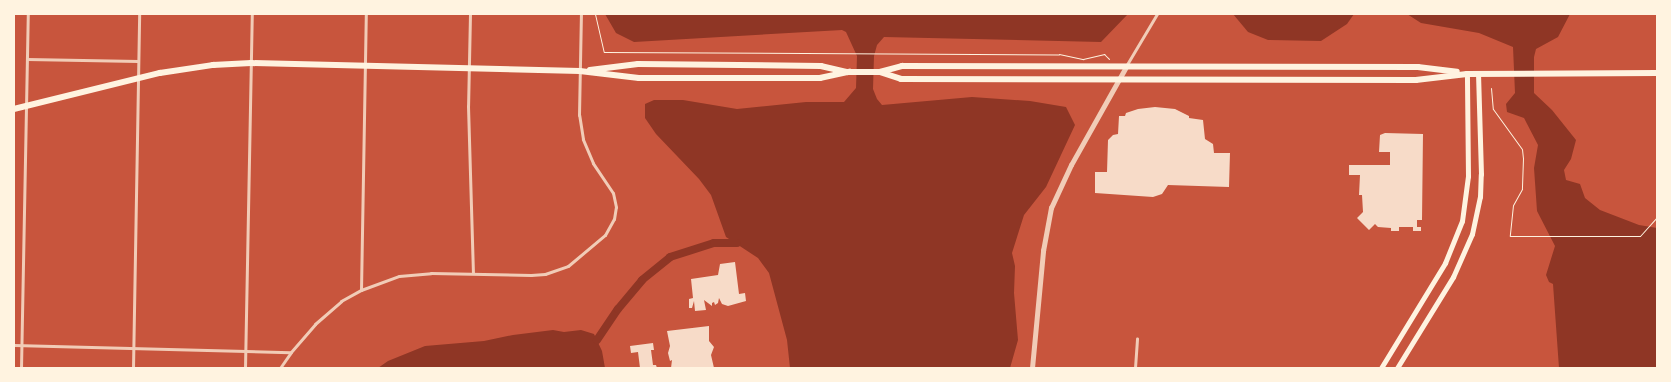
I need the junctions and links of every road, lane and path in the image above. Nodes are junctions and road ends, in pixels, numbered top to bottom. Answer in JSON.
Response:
{"nodes":[{"id":1,"x":28,"y":14,"type":"edge"},
{"id":2,"x":139,"y":14,"type":"edge"},
{"id":3,"x":252,"y":14,"type":"edge"},
{"id":4,"x":366,"y":14,"type":"edge"},
{"id":5,"x":470,"y":14,"type":"edge"},
{"id":6,"x":581,"y":14,"type":"edge"},
{"id":7,"x":595,"y":14,"type":"edge"},
{"id":8,"x":1157,"y":14,"type":"edge"},
{"id":9,"x":27,"y":59,"type":"junction"},
{"id":10,"x":138,"y":61,"type":"junction"},
{"id":11,"x":251,"y":63,"type":"junction"},
{"id":12,"x":365,"y":66,"type":"junction"},
{"id":13,"x":1106,"y":67,"type":"junction"},
{"id":14,"x":1126,"y":67,"type":"junction"},
{"id":15,"x":469,"y":69,"type":"junction"},
{"id":16,"x":580,"y":71,"type":"junction"},
{"id":17,"x":849,"y":72,"type":"junction"},
{"id":18,"x":880,"y":72,"type":"junction"},
{"id":19,"x":1657,"y":73,"type":"edge"},
{"id":20,"x":1467,"y":74,"type":"junction"},
{"id":21,"x":1478,"y":74,"type":"junction"},
{"id":22,"x":137,"y":78,"type":"junction"},
{"id":23,"x":1118,"y":80,"type":"junction"},
{"id":24,"x":1491,"y":88,"type":"dead end"},
{"id":25,"x":26,"y":106,"type":"junction"},
{"id":26,"x":14,"y":109,"type":"edge"},
{"id":27,"x":1657,"y":217,"type":"edge"},
{"id":28,"x":473,"y":274,"type":"junction"},
{"id":29,"x":361,"y":290,"type":"junction"},
{"id":30,"x":1137,"y":339,"type":"dead end"},
{"id":31,"x":14,"y":345,"type":"edge"},
{"id":32,"x":21,"y":345,"type":"junction"},
{"id":33,"x":133,"y":348,"type":"junction"},
{"id":34,"x":245,"y":351,"type":"junction"},
{"id":35,"x":291,"y":352,"type":"junction"},
{"id":36,"x":22,"y":368,"type":"edge"},
{"id":37,"x":133,"y":368,"type":"edge"},
{"id":38,"x":245,"y":368,"type":"edge"},
{"id":39,"x":280,"y":368,"type":"edge"},
{"id":40,"x":1032,"y":368,"type":"edge"},
{"id":41,"x":1135,"y":368,"type":"edge"},
{"id":42,"x":1381,"y":368,"type":"edge"},
{"id":43,"x":1397,"y":368,"type":"edge"}],
"edges":[{"from":1,"to":9,"type":"street"},
{"from":2,"to":10,"type":"street"},
{"from":3,"to":11,"type":"street"},
{"from":4,"to":12,"type":"street"},
{"from":5,"to":15,"type":"street"},
{"from":6,"to":16,"type":"street"},
{"from":7,"to":13,"type":"path"},
{"from":8,"to":14,"type":"street"},
{"from":9,"to":10,"type":"street"},
{"from":9,"to":25,"type":"street"},
{"from":10,"to":22,"type":"street"},
{"from":11,"to":12,"type":"main road"},
{"from":11,"to":22,"type":"main road"},
{"from":11,"to":34,"type":"street"},
{"from":12,"to":15,"type":"main road"},
{"from":12,"to":29,"type":"street"},
{"from":13,"to":14,"type":"main road"},
{"from":13,"to":18,"type":"main road"},
{"from":14,"to":20,"type":"main road"},
{"from":14,"to":23,"type":"street"},
{"from":15,"to":16,"type":"main road"},
{"from":15,"to":28,"type":"street"},
{"from":16,"to":17,"type":"main road"},
{"from":16,"to":17,"type":"main road"},
{"from":16,"to":28,"type":"street"},
{"from":17,"to":18,"type":"main road"},
{"from":18,"to":23,"type":"main road"},
{"from":19,"to":21,"type":"main road"},
{"from":20,"to":21,"type":"main road"},
{"from":20,"to":23,"type":"main road"},
{"from":20,"to":42,"type":"main road"},
{"from":21,"to":43,"type":"main road"},
{"from":22,"to":25,"type":"main road"},
{"from":22,"to":33,"type":"street"},
{"from":23,"to":40,"type":"street"},
{"from":24,"to":27,"type":"path"},
{"from":25,"to":26,"type":"main road"},
{"from":25,"to":32,"type":"street"},
{"from":28,"to":29,"type":"street"},
{"from":29,"to":35,"type":"street"},
{"from":30,"to":41,"type":"street"},
{"from":31,"to":32,"type":"street"},
{"from":32,"to":33,"type":"street"},
{"from":32,"to":36,"type":"street"},
{"from":33,"to":34,"type":"street"},
{"from":33,"to":37,"type":"street"},
{"from":34,"to":35,"type":"street"},
{"from":34,"to":38,"type":"street"},
{"from":35,"to":39,"type":"street"}]}
